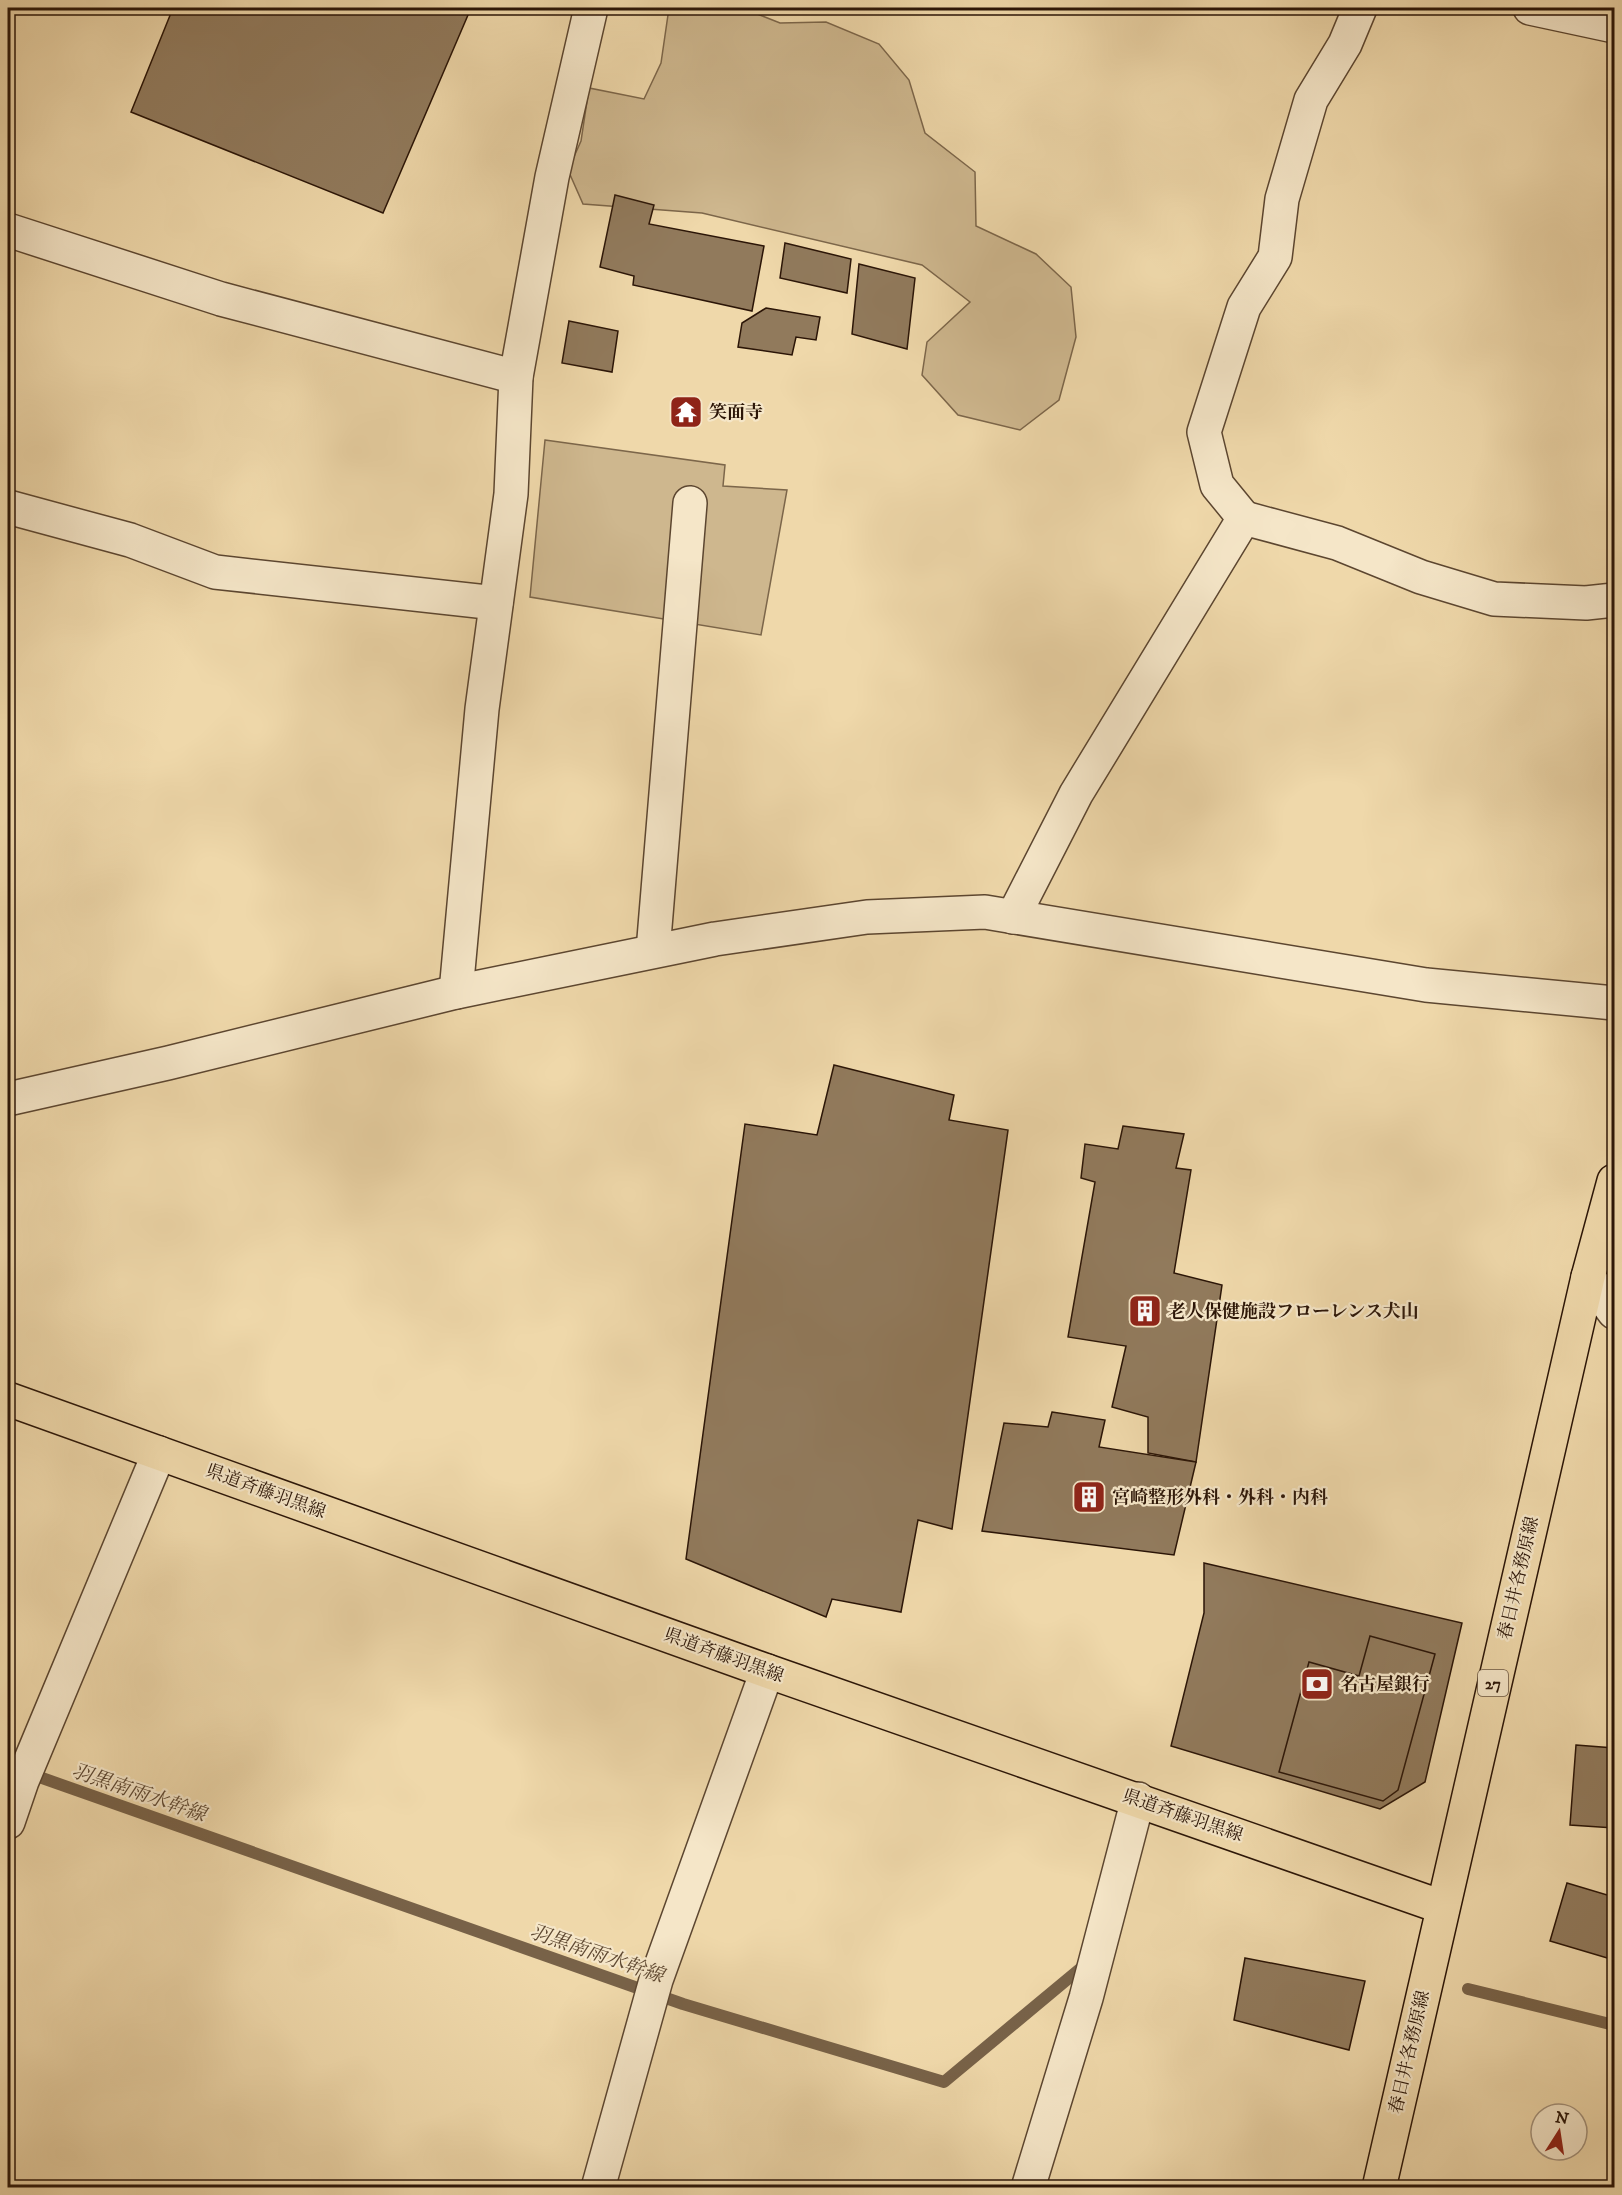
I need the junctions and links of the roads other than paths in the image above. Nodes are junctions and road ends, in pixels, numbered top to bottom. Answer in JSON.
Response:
{"nodes":[{"id":1,"x":591,"y":8,"type":"edge"},
{"id":2,"x":1360,"y":8,"type":"edge"},
{"id":3,"x":1530,"y":8,"type":"edge"},
{"id":4,"x":1614,"y":26,"type":"edge"},
{"id":5,"x":8,"y":230,"type":"edge"},
{"id":6,"x":516,"y":377,"type":"junction"},
{"id":7,"x":690,"y":503,"type":"dead end"},
{"id":8,"x":8,"y":507,"type":"edge"},
{"id":9,"x":1244,"y":518,"type":"junction"},
{"id":10,"x":1614,"y":600,"type":"edge"},
{"id":11,"x":496,"y":603,"type":"junction"},
{"id":12,"x":1013,"y":917,"type":"junction"},
{"id":13,"x":654,"y":951,"type":"junction"},
{"id":14,"x":456,"y":992,"type":"junction"},
{"id":15,"x":1614,"y":1003,"type":"edge"},
{"id":16,"x":8,"y":1099,"type":"edge"},
{"id":17,"x":1614,"y":1181,"type":"edge"},
{"id":18,"x":1588,"y":1277,"type":"junction"},
{"id":19,"x":1614,"y":1312,"type":"edge"},
{"id":20,"x":8,"y":1399,"type":"edge"},
{"id":21,"x":159,"y":1453,"type":"junction"},
{"id":22,"x":767,"y":1671,"type":"junction"},
{"id":23,"x":1138,"y":1799,"type":"junction"},
{"id":24,"x":8,"y":1822,"type":"edge"},
{"id":25,"x":1442,"y":1906,"type":"junction"},
{"id":26,"x":598,"y":2187,"type":"edge"},
{"id":27,"x":1028,"y":2187,"type":"edge"},
{"id":28,"x":1379,"y":2187,"type":"edge"}],
"edges":[{"from":1,"to":6,"type":"street"},
{"from":2,"to":9,"type":"street"},
{"from":3,"to":4,"type":"street"},
{"from":5,"to":6,"type":"street"},
{"from":6,"to":11,"type":"street"},
{"from":7,"to":13,"type":"street"},
{"from":8,"to":11,"type":"street"},
{"from":9,"to":10,"type":"street"},
{"from":9,"to":12,"type":"street"},
{"from":11,"to":14,"type":"street"},
{"from":12,"to":13,"type":"street"},
{"from":12,"to":15,"type":"street"},
{"from":13,"to":14,"type":"street"},
{"from":14,"to":16,"type":"street"},
{"from":17,"to":18,"type":"main road","name":"春日井各務原線","number":"27"},
{"from":18,"to":19,"type":"street"},
{"from":18,"to":25,"type":"main road","name":"春日井各務原線","number":"27"},
{"from":20,"to":21,"type":"main road","name":"県道斉藤羽黒線"},
{"from":21,"to":22,"type":"main road","name":"県道斉藤羽黒線"},
{"from":21,"to":24,"type":"street"},
{"from":22,"to":23,"type":"main road","name":"県道斉藤羽黒線"},
{"from":22,"to":26,"type":"street"},
{"from":23,"to":25,"type":"main road","name":"県道斉藤羽黒線"},
{"from":23,"to":27,"type":"street"},
{"from":25,"to":28,"type":"main road","name":"春日井各務原線","number":"27"}]}
